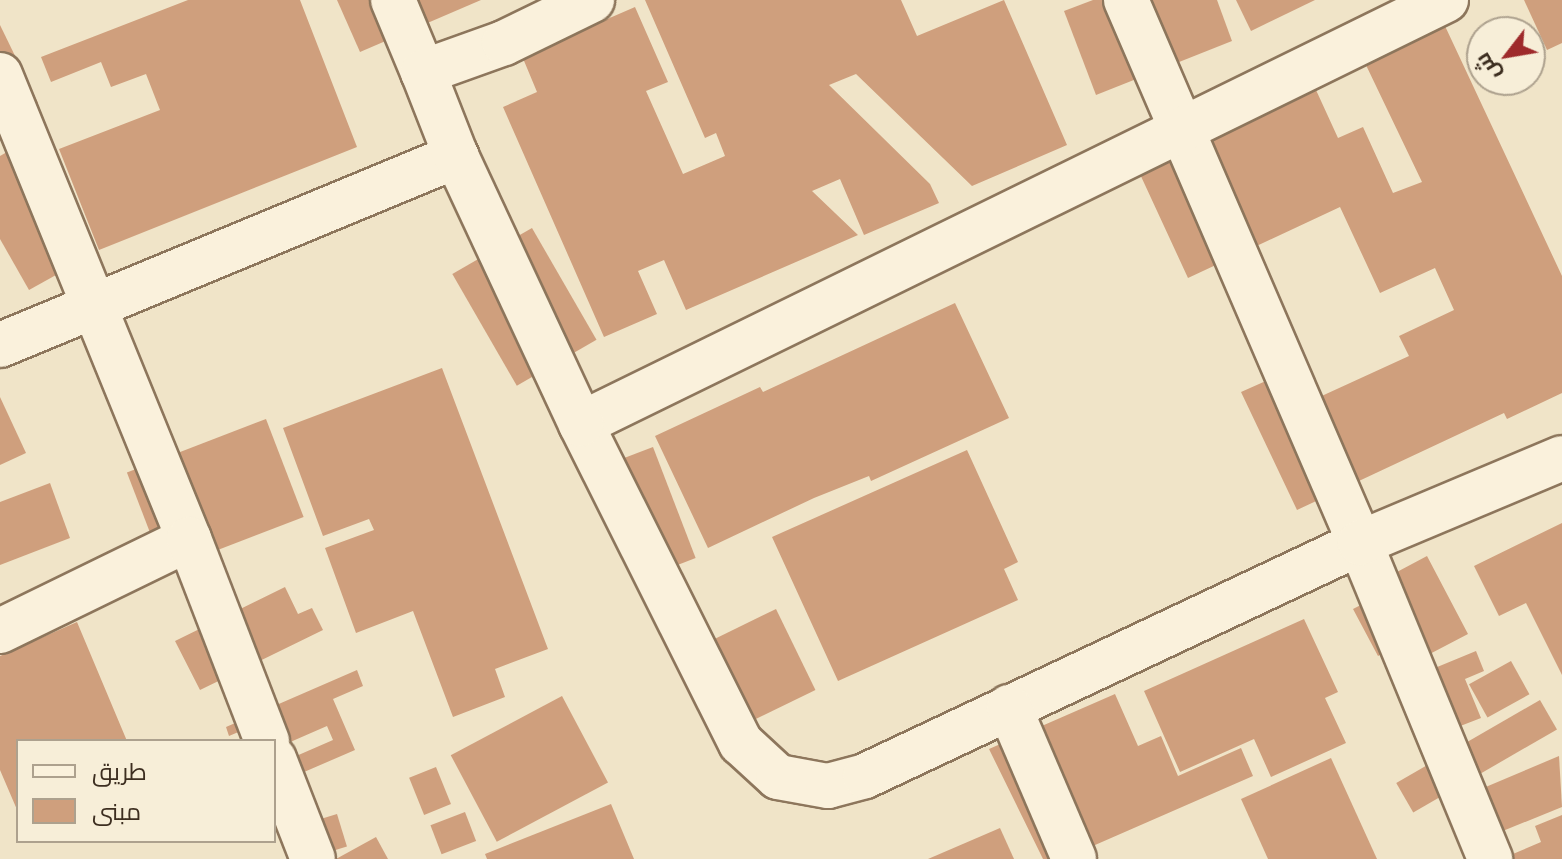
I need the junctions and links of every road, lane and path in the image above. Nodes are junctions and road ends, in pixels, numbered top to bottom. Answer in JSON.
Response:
{"nodes":[{"id":1,"x":393,"y":0,"type":"edge"},
{"id":2,"x":592,"y":0,"type":"edge"},
{"id":3,"x":1126,"y":0,"type":"edge"},
{"id":4,"x":1446,"y":0,"type":"edge"},
{"id":5,"x":423,"y":72,"type":"junction"},
{"id":6,"x":0,"y":75,"type":"edge"},
{"id":7,"x":1184,"y":127,"type":"junction"},
{"id":8,"x":456,"y":156,"type":"junction"},
{"id":9,"x":91,"y":307,"type":"junction"},
{"id":10,"x":0,"y":345,"type":"edge"},
{"id":11,"x":581,"y":424,"type":"junction"},
{"id":12,"x":1562,"y":458,"type":"edge"},
{"id":13,"x":189,"y":539,"type":"junction"},
{"id":14,"x":1360,"y":543,"type":"junction"},
{"id":15,"x":0,"y":631,"type":"edge"},
{"id":16,"x":1009,"y":707,"type":"junction"},
{"id":17,"x":266,"y":739,"type":"edge"},
{"id":18,"x":276,"y":764,"type":"edge"},
{"id":19,"x":313,"y":859,"type":"edge"},
{"id":20,"x":1074,"y":859,"type":"edge"},
{"id":21,"x":1490,"y":859,"type":"edge"}],
"edges":[{"from":1,"to":5,"type":"street"},
{"from":2,"to":5,"type":"street"},
{"from":3,"to":7,"type":"street"},
{"from":4,"to":7,"type":"street"},
{"from":5,"to":8,"type":"street"},
{"from":6,"to":9,"type":"street"},
{"from":7,"to":11,"type":"street"},
{"from":7,"to":14,"type":"street"},
{"from":8,"to":9,"type":"street"},
{"from":8,"to":11,"type":"street"},
{"from":9,"to":10,"type":"street"},
{"from":9,"to":13,"type":"street"},
{"from":11,"to":16,"type":"street"},
{"from":12,"to":14,"type":"street"},
{"from":13,"to":15,"type":"street"},
{"from":13,"to":17,"type":"street"},
{"from":14,"to":16,"type":"street"},
{"from":14,"to":21,"type":"street"},
{"from":16,"to":20,"type":"street"},
{"from":18,"to":19,"type":"street"}]}
